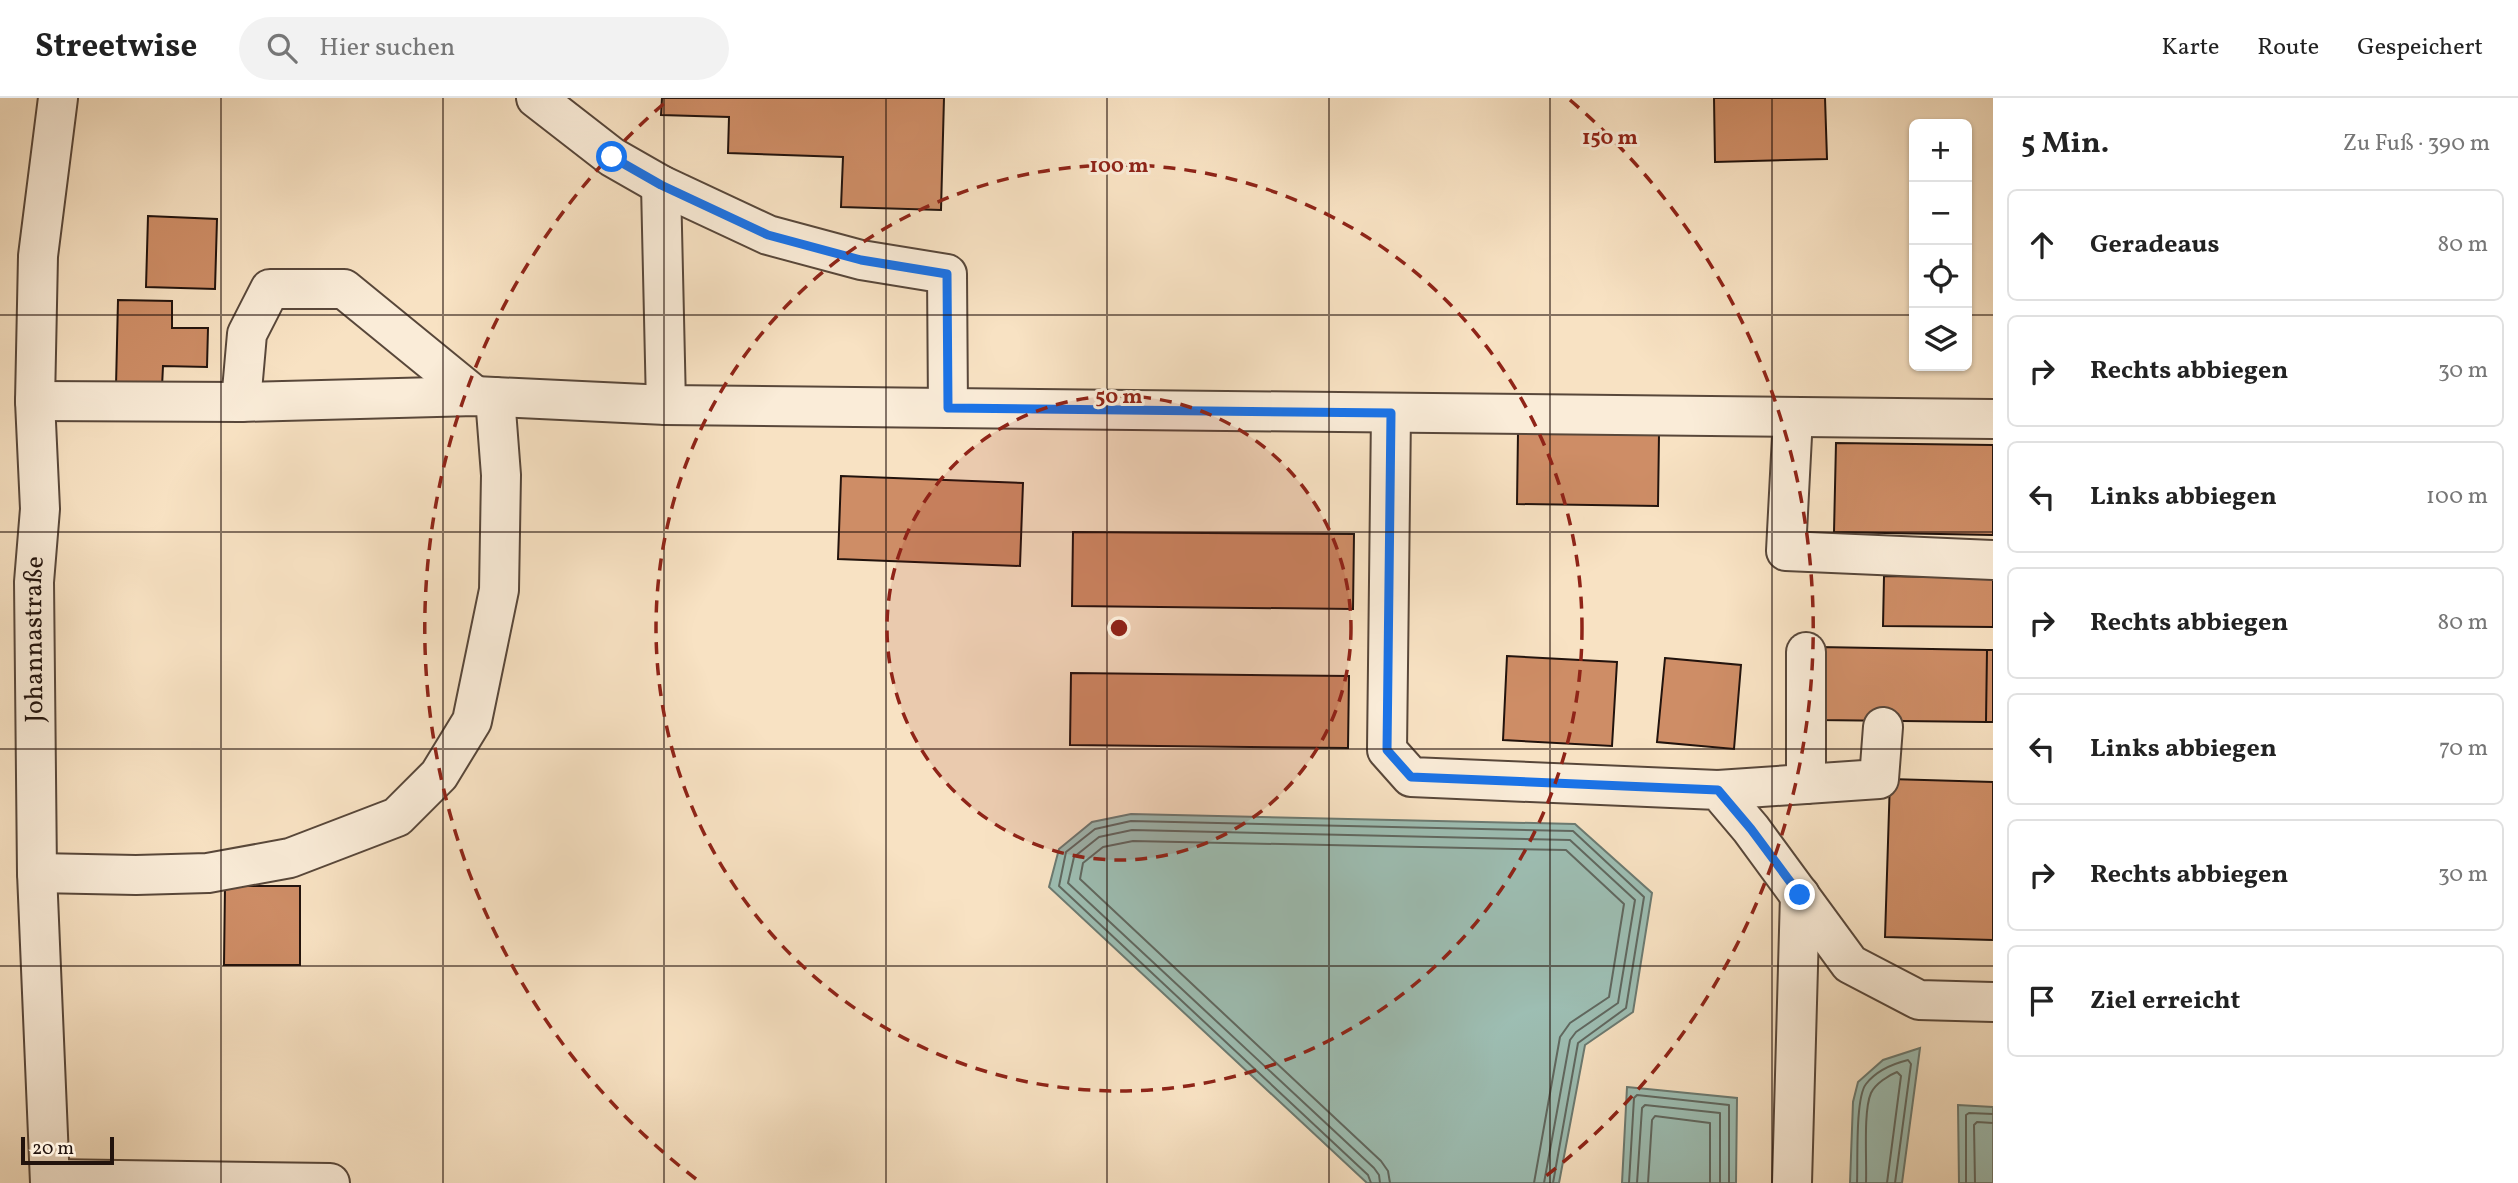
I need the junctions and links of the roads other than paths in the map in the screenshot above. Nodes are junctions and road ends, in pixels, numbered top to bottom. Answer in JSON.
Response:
{"nodes":[{"id":1,"x":58,"y":98,"type":"edge"},
{"id":2,"x":536,"y":98,"type":"edge"},
{"id":3,"x":661,"y":185,"type":"junction"},
{"id":4,"x":485,"y":396,"type":"junction"},
{"id":5,"x":36,"y":401,"type":"junction"},
{"id":6,"x":241,"y":402,"type":"junction"},
{"id":7,"x":666,"y":405,"type":"junction"},
{"id":8,"x":948,"y":408,"type":"junction"},
{"id":9,"x":1391,"y":413,"type":"junction"},
{"id":10,"x":1793,"y":417,"type":"junction"},
{"id":11,"x":1993,"y":419,"type":"edge"},
{"id":12,"x":1993,"y":560,"type":"edge"},
{"id":13,"x":1806,"y":652,"type":"dead end"},
{"id":14,"x":1883,"y":727,"type":"dead end"},
{"id":15,"x":1806,"y":784,"type":"junction"},
{"id":16,"x":1718,"y":790,"type":"junction"},
{"id":17,"x":37,"y":873,"type":"junction"},
{"id":18,"x":1800,"y":895,"type":"junction"},
{"id":19,"x":1993,"y":1002,"type":"edge"},
{"id":20,"x":50,"y":1181,"type":"edge"},
{"id":21,"x":330,"y":1183,"type":"edge"},
{"id":22,"x":1792,"y":1183,"type":"edge"}],
"edges":[{"from":1,"to":5,"type":"street","name":"Johannastraße"},
{"from":2,"to":3,"type":"street"},
{"from":3,"to":7,"type":"street"},
{"from":3,"to":8,"type":"street"},
{"from":4,"to":6,"type":"street"},
{"from":4,"to":6,"type":"street"},
{"from":4,"to":7,"type":"street"},
{"from":4,"to":17,"type":"street"},
{"from":5,"to":6,"type":"street"},
{"from":5,"to":17,"type":"street","name":"Johannastraße"},
{"from":7,"to":8,"type":"street"},
{"from":8,"to":9,"type":"street"},
{"from":9,"to":10,"type":"street"},
{"from":9,"to":16,"type":"street"},
{"from":10,"to":11,"type":"street"},
{"from":10,"to":12,"type":"street"},
{"from":13,"to":15,"type":"street"},
{"from":14,"to":15,"type":"street"},
{"from":15,"to":16,"type":"street"},
{"from":16,"to":18,"type":"street"},
{"from":17,"to":20,"type":"street","name":"Johannastraße"},
{"from":18,"to":19,"type":"street"},
{"from":18,"to":22,"type":"street"},
{"from":20,"to":21,"type":"street"}]}
